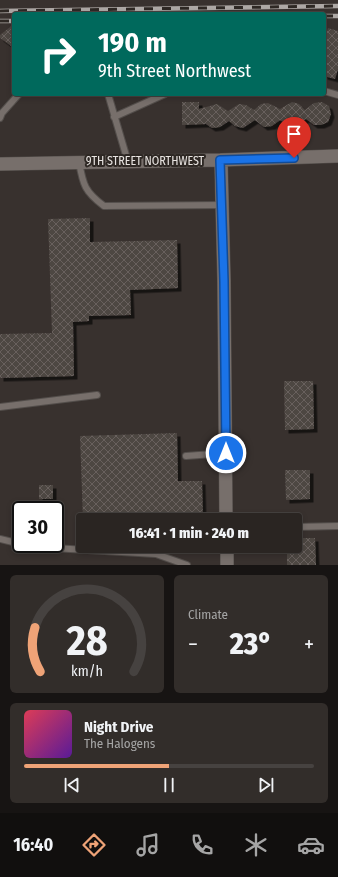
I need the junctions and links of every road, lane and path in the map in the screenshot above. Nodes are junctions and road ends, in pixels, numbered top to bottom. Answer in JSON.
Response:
{"nodes":[{"id":1,"x":326,"y":92,"type":"edge"},
{"id":2,"x":338,"y":95,"type":"edge"},
{"id":3,"x":17,"y":96,"type":"edge"},
{"id":4,"x":109,"y":96,"type":"edge"},
{"id":5,"x":160,"y":96,"type":"edge"},
{"id":6,"x":114,"y":117,"type":"junction"},
{"id":7,"x":0,"y":118,"type":"edge"},
{"id":8,"x":338,"y":156,"type":"edge"},
{"id":9,"x":220,"y":160,"type":"junction"},
{"id":10,"x":79,"y":162,"type":"junction"},
{"id":11,"x":128,"y":162,"type":"junction"},
{"id":12,"x":0,"y":164,"type":"edge"},
{"id":13,"x":222,"y":205,"type":"junction"},
{"id":14,"x":97,"y":395,"type":"dead end"},
{"id":15,"x":0,"y":408,"type":"edge"},
{"id":16,"x":226,"y":453,"type":"junction"},
{"id":17,"x":186,"y":456,"type":"dead end"},
{"id":18,"x":226,"y":513,"type":"edge"},
{"id":19,"x":338,"y":526,"type":"edge"},
{"id":20,"x":302,"y":527,"type":"edge"},
{"id":21,"x":0,"y":539,"type":"edge"},
{"id":22,"x":12,"y":542,"type":"edge"},
{"id":23,"x":64,"y":549,"type":"edge"},
{"id":24,"x":227,"y":553,"type":"edge"},
{"id":25,"x":187,"y":565,"type":"edge"},
{"id":26,"x":227,"y":565,"type":"edge"}],
"edges":[{"from":1,"to":2,"type":"lane"},
{"from":3,"to":7,"type":"lane"},
{"from":4,"to":6,"type":"lane"},
{"from":5,"to":6,"type":"lane"},
{"from":6,"to":11,"type":"lane"},
{"from":8,"to":9,"type":"street","name":"9TH STREET NORTHWEST"},
{"from":9,"to":11,"type":"street","name":"9TH STREET NORTHWEST"},
{"from":9,"to":13,"type":"street"},
{"from":10,"to":11,"type":"street","name":"9TH STREET NORTHWEST"},
{"from":10,"to":12,"type":"street","name":"9TH STREET NORTHWEST"},
{"from":10,"to":13,"type":"lane"},
{"from":13,"to":16,"type":"street"},
{"from":14,"to":15,"type":"lane"},
{"from":16,"to":17,"type":"lane"},
{"from":16,"to":18,"type":"street"},
{"from":19,"to":20,"type":"lane"},
{"from":21,"to":22,"type":"lane"},
{"from":23,"to":25,"type":"lane"},
{"from":24,"to":26,"type":"street"}]}
